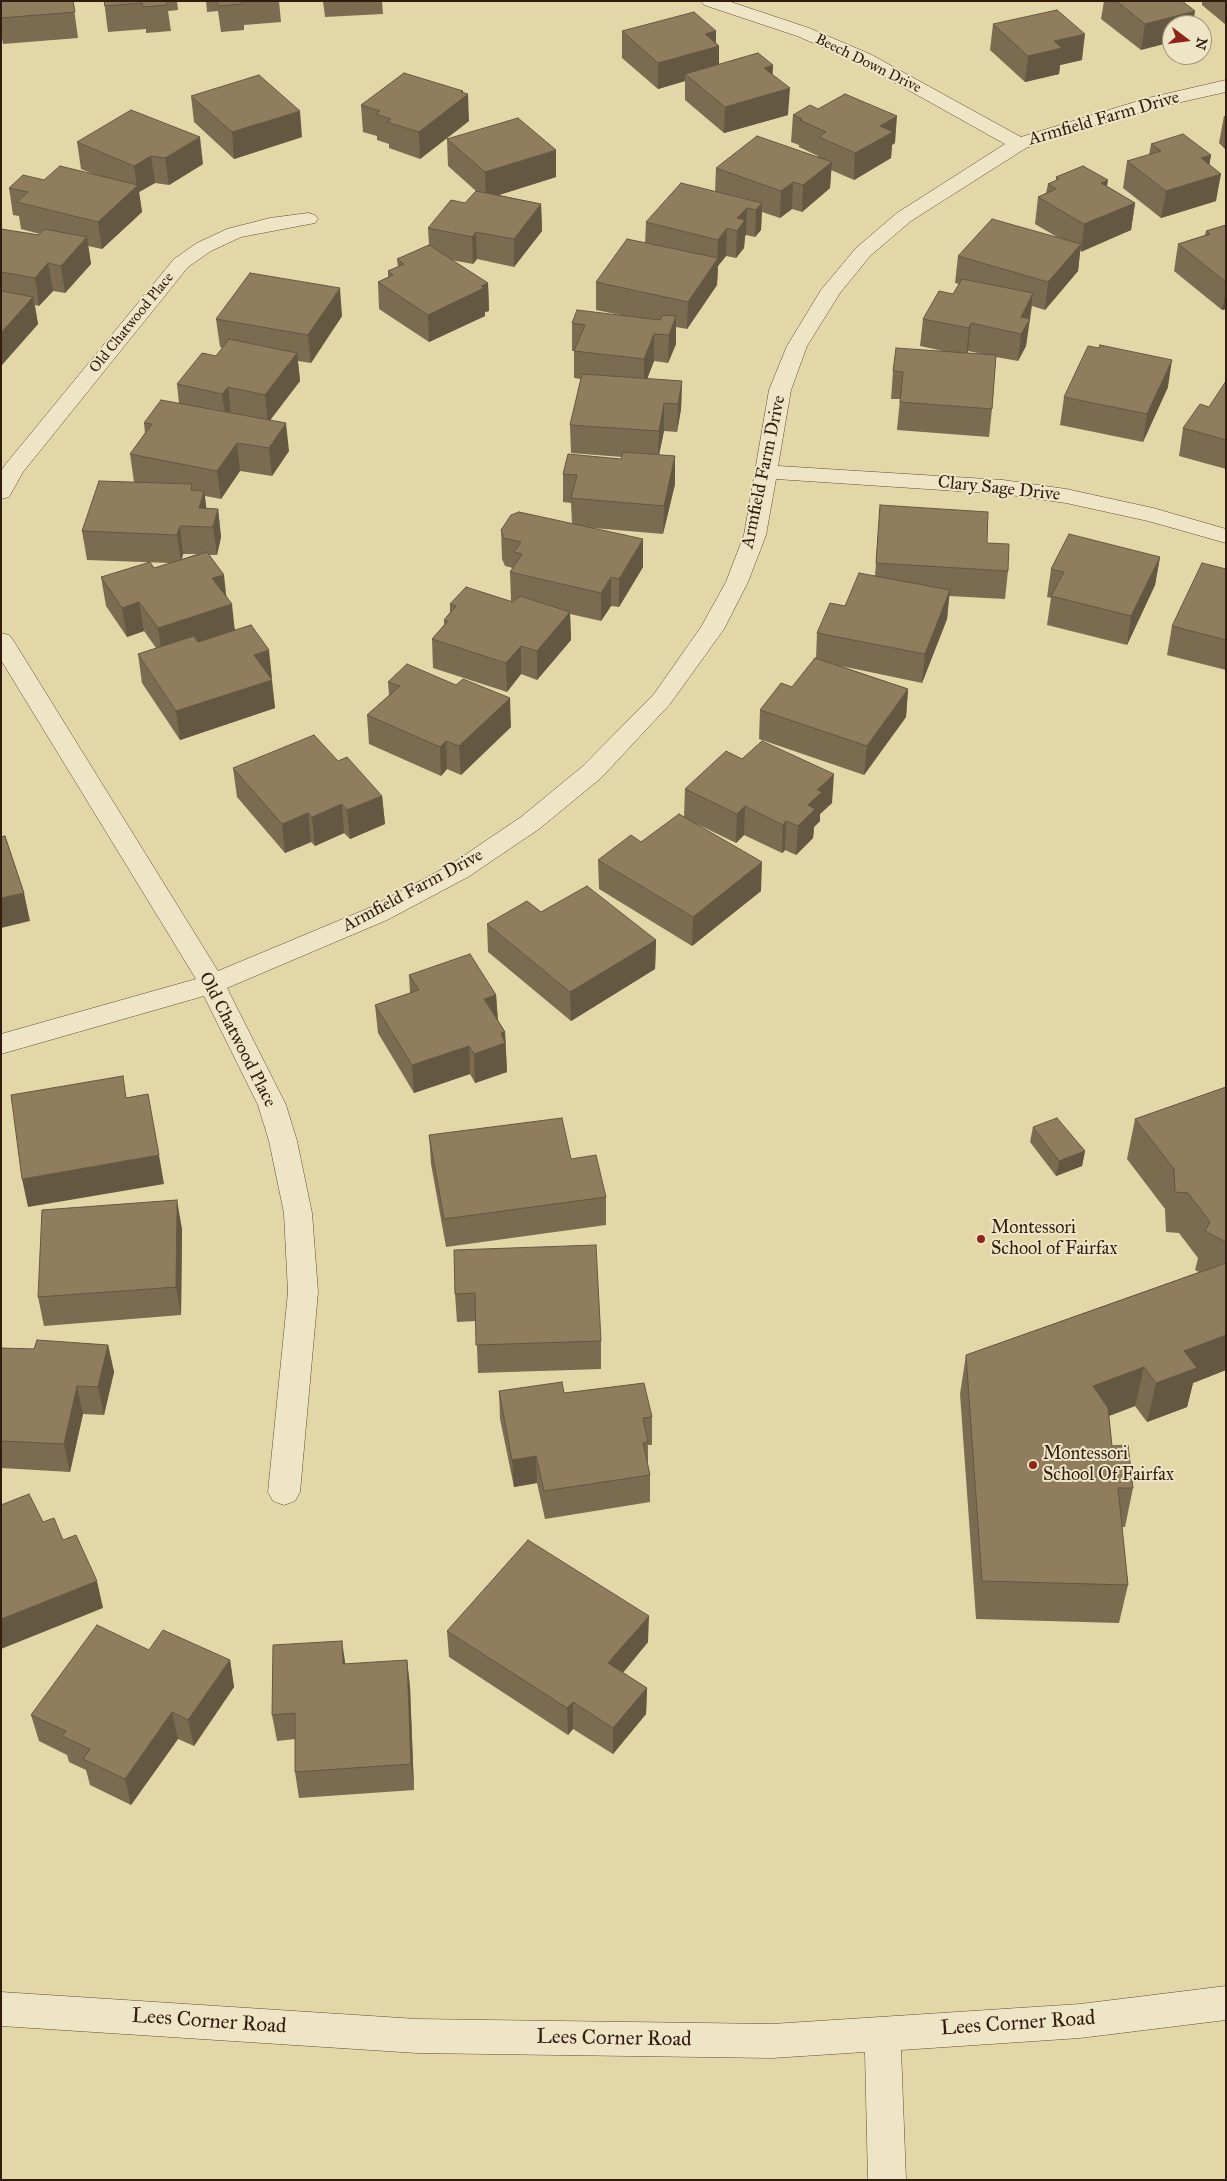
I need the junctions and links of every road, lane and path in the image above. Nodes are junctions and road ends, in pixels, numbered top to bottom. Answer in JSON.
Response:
{"nodes":[{"id":1,"x":710,"y":1,"type":"edge"},
{"id":2,"x":1226,"y":86,"type":"edge"},
{"id":3,"x":1018,"y":144,"type":"junction"},
{"id":4,"x":308,"y":219,"type":"dead end"},
{"id":5,"x":767,"y":472,"type":"junction"},
{"id":6,"x":1,"y":492,"type":"edge"},
{"id":7,"x":1226,"y":536,"type":"edge"},
{"id":8,"x":1,"y":640,"type":"edge"},
{"id":9,"x":212,"y":984,"type":"junction"},
{"id":10,"x":1,"y":1044,"type":"edge"},
{"id":11,"x":284,"y":1492,"type":"dead end"},
{"id":12,"x":1226,"y":2003,"type":"edge"},
{"id":13,"x":1,"y":2010,"type":"edge"},
{"id":14,"x":883,"y":2033,"type":"junction"},
{"id":15,"x":887,"y":2180,"type":"edge"}],
"edges":[{"from":1,"to":3,"type":"street","name":"Beech Down Drive"},
{"from":2,"to":3,"type":"street","name":"Armfield Farm Drive"},
{"from":3,"to":5,"type":"street","name":"Armfield Farm Drive"},
{"from":4,"to":6,"type":"street","name":"Old Chatwood Place"},
{"from":5,"to":7,"type":"street","name":"Clary Sage Drive"},
{"from":5,"to":9,"type":"street","name":"Armfield Farm Drive"},
{"from":8,"to":9,"type":"street","name":"Old Chatwood Place"},
{"from":9,"to":10,"type":"street","name":"Armfield Farm Drive"},
{"from":9,"to":11,"type":"street","name":"Old Chatwood Place"},
{"from":12,"to":14,"type":"street","name":"Lees Corner Road"},
{"from":13,"to":14,"type":"street","name":"Lees Corner Road"},
{"from":14,"to":15,"type":"street"}]}
